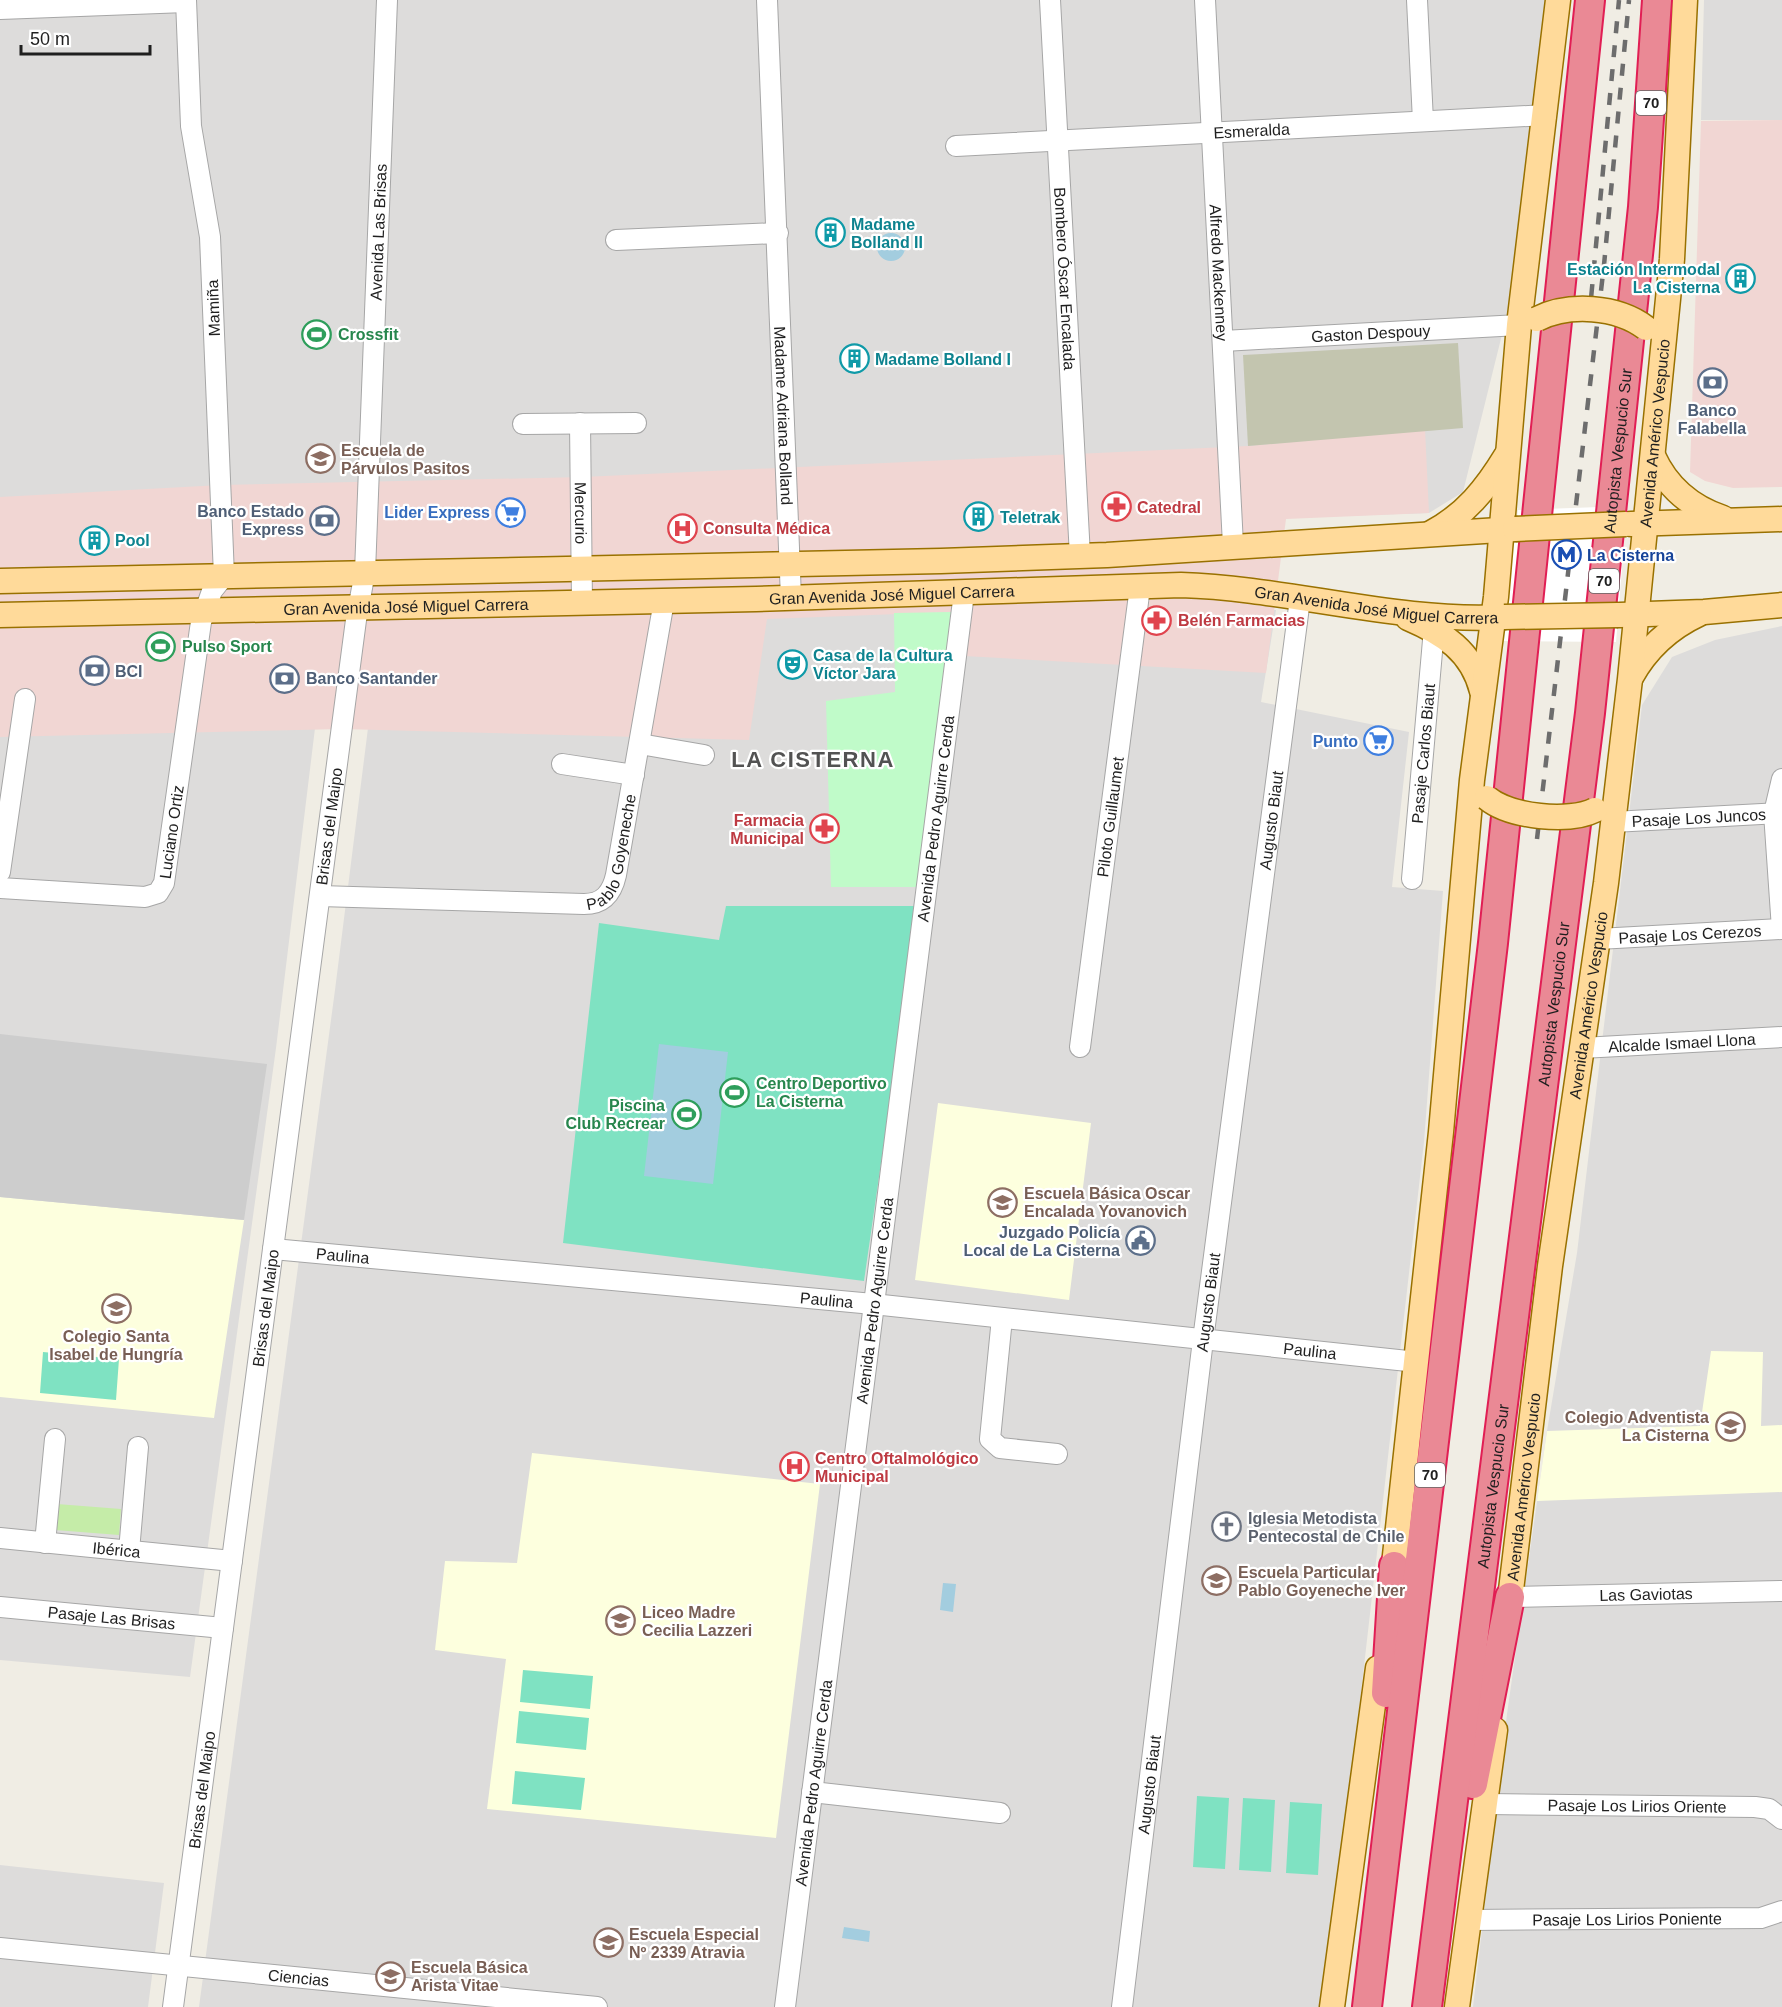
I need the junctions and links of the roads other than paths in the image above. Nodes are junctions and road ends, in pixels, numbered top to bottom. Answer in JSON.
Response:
{"nodes":[{"id":1,"x":387,"y":0,"type":"edge"},
{"id":2,"x":767,"y":0,"type":"edge"},
{"id":3,"x":1050,"y":0,"type":"edge"},
{"id":4,"x":1205,"y":0,"type":"edge"},
{"id":5,"x":1417,"y":0,"type":"edge"},
{"id":6,"x":1558,"y":0,"type":"edge"},
{"id":7,"x":1590,"y":0,"type":"edge"},
{"id":8,"x":1657,"y":0,"type":"edge"},
{"id":9,"x":1685,"y":0,"type":"edge"},
{"id":10,"x":186,"y":1,"type":"edge"},
{"id":11,"x":0,"y":9,"type":"edge"},
{"id":12,"x":1546,"y":115,"type":"junction"},
{"id":13,"x":1423,"y":121,"type":"junction"},
{"id":14,"x":1212,"y":132,"type":"junction"},
{"id":15,"x":1058,"y":140,"type":"junction"},
{"id":16,"x":956,"y":146,"type":"dead end"},
{"id":17,"x":778,"y":233,"type":"junction"},
{"id":18,"x":616,"y":240,"type":"dead end"},
{"id":19,"x":1524,"y":326,"type":"junction"},
{"id":20,"x":1223,"y":341,"type":"junction"},
{"id":21,"x":1664,"y":355,"type":"junction"},
{"id":22,"x":580,"y":423,"type":"junction"},
{"id":23,"x":636,"y":423,"type":"dead end"},
{"id":24,"x":523,"y":424,"type":"dead end"},
{"id":25,"x":1509,"y":452,"type":"junction"},
{"id":26,"x":1653,"y":456,"type":"junction"},
{"id":27,"x":1782,"y":519,"type":"edge"},
{"id":28,"x":1731,"y":521,"type":"junction"},
{"id":29,"x":1636,"y":524,"type":"junction"},
{"id":30,"x":1509,"y":529,"type":"junction"},
{"id":31,"x":1430,"y":534,"type":"junction"},
{"id":32,"x":1233,"y":545,"type":"junction"},
{"id":33,"x":1080,"y":556,"type":"junction"},
{"id":34,"x":999,"y":559,"type":"junction"},
{"id":35,"x":790,"y":565,"type":"junction"},
{"id":36,"x":582,"y":570,"type":"junction"},
{"id":37,"x":365,"y":572,"type":"junction"},
{"id":38,"x":224,"y":576,"type":"junction"},
{"id":39,"x":0,"y":581,"type":"edge"},
{"id":40,"x":1140,"y":587,"type":"junction"},
{"id":41,"x":964,"y":593,"type":"junction"},
{"id":42,"x":791,"y":598,"type":"junction"},
{"id":43,"x":1300,"y":599,"type":"junction"},
{"id":44,"x":664,"y":601,"type":"junction"},
{"id":45,"x":582,"y":603,"type":"junction"},
{"id":46,"x":1782,"y":605,"type":"edge"},
{"id":47,"x":358,"y":608,"type":"junction"},
{"id":48,"x":204,"y":611,"type":"junction"},
{"id":49,"x":1386,"y":611,"type":"junction"},
{"id":50,"x":1704,"y":612,"type":"junction"},
{"id":51,"x":0,"y":615,"type":"edge"},
{"id":52,"x":1627,"y":615,"type":"junction"},
{"id":53,"x":1499,"y":617,"type":"junction"},
{"id":54,"x":1434,"y":629,"type":"junction"},
{"id":55,"x":1630,"y":679,"type":"junction"},
{"id":56,"x":1483,"y":693,"type":"junction"},
{"id":57,"x":25,"y":699,"type":"dead end"},
{"id":58,"x":640,"y":744,"type":"junction"},
{"id":59,"x":704,"y":755,"type":"dead end"},
{"id":60,"x":562,"y":764,"type":"dead end"},
{"id":61,"x":634,"y":775,"type":"junction"},
{"id":62,"x":1782,"y":779,"type":"edge"},
{"id":63,"x":1480,"y":789,"type":"junction"},
{"id":64,"x":1778,"y":813,"type":"edge"},
{"id":65,"x":1604,"y":816,"type":"junction"},
{"id":66,"x":0,"y":872,"type":"edge"},
{"id":67,"x":1412,"y":879,"type":"dead end"},
{"id":68,"x":0,"y":888,"type":"edge"},
{"id":69,"x":320,"y":896,"type":"junction"},
{"id":70,"x":1782,"y":929,"type":"edge"},
{"id":71,"x":1598,"y":939,"type":"junction"},
{"id":72,"x":1782,"y":1037,"type":"edge"},
{"id":73,"x":1080,"y":1047,"type":"dead end"},
{"id":74,"x":1582,"y":1048,"type":"junction"},
{"id":75,"x":273,"y":1249,"type":"junction"},
{"id":76,"x":873,"y":1304,"type":"junction"},
{"id":77,"x":1002,"y":1318,"type":"junction"},
{"id":78,"x":1203,"y":1340,"type":"junction"},
{"id":79,"x":1417,"y":1362,"type":"junction"},
{"id":80,"x":55,"y":1439,"type":"dead end"},
{"id":81,"x":138,"y":1447,"type":"dead end"},
{"id":82,"x":1057,"y":1454,"type":"dead end"},
{"id":83,"x":0,"y":1538,"type":"edge"},
{"id":84,"x":45,"y":1543,"type":"junction"},
{"id":85,"x":129,"y":1551,"type":"junction"},
{"id":86,"x":232,"y":1561,"type":"junction"},
{"id":87,"x":1394,"y":1566,"type":"junction"},
{"id":88,"x":1782,"y":1591,"type":"edge"},
{"id":89,"x":1510,"y":1597,"type":"junction"},
{"id":90,"x":0,"y":1608,"type":"edge"},
{"id":91,"x":223,"y":1628,"type":"junction"},
{"id":92,"x":812,"y":1792,"type":"junction"},
{"id":93,"x":1487,"y":1804,"type":"junction"},
{"id":94,"x":1000,"y":1813,"type":"dead end"},
{"id":95,"x":1782,"y":1819,"type":"edge"},
{"id":96,"x":1782,"y":1911,"type":"edge"},
{"id":97,"x":1469,"y":1920,"type":"junction"},
{"id":98,"x":0,"y":1948,"type":"edge"},
{"id":99,"x":179,"y":1965,"type":"junction"},
{"id":100,"x":173,"y":2007,"type":"edge"},
{"id":101,"x":597,"y":2007,"type":"edge"},
{"id":102,"x":785,"y":2007,"type":"edge"},
{"id":103,"x":1122,"y":2007,"type":"edge"},
{"id":104,"x":1332,"y":2007,"type":"edge"},
{"id":105,"x":1366,"y":2007,"type":"edge"},
{"id":106,"x":1428,"y":2007,"type":"edge"},
{"id":107,"x":1457,"y":2007,"type":"edge"}],
"edges":[{"from":1,"to":37,"type":"street","name":"Avenida Las Brisas"},
{"from":2,"to":17,"type":"street","name":"Madame Adriana Bolland"},
{"from":3,"to":15,"type":"street","name":"Bombero Óscar Encalada"},
{"from":4,"to":14,"type":"street","name":"Alfredo Mackenney"},
{"from":5,"to":13,"type":"street"},
{"from":6,"to":12,"type":"main road"},
{"from":7,"to":105,"type":"highway","number":"70"},
{"from":8,"to":106,"type":"highway","name":"Autopista Vespucio Sur","number":"70"},
{"from":9,"to":21,"type":"main road","name":"Avenida Américo Vespucio"},
{"from":10,"to":11,"type":"street"},
{"from":10,"to":38,"type":"street","name":"Mamiña"},
{"from":12,"to":13,"type":"street","name":"Esmeralda"},
{"from":12,"to":19,"type":"main road"},
{"from":13,"to":14,"type":"street","name":"Esmeralda"},
{"from":14,"to":15,"type":"street","name":"Esmeralda"},
{"from":14,"to":20,"type":"street","name":"Alfredo Mackenney"},
{"from":15,"to":16,"type":"street","name":"Esmeralda"},
{"from":15,"to":33,"type":"street","name":"Bombero Óscar Encalada"},
{"from":17,"to":18,"type":"street"},
{"from":17,"to":35,"type":"street","name":"Madame Adriana Bolland"},
{"from":19,"to":20,"type":"street","name":"Gaston Despouy"},
{"from":19,"to":21,"type":"main road","bridge":true},
{"from":19,"to":25,"type":"main road"},
{"from":20,"to":32,"type":"street","name":"Alfredo Mackenney"},
{"from":21,"to":26,"type":"main road","name":"Avenida Américo Vespucio"},
{"from":22,"to":23,"type":"street"},
{"from":22,"to":24,"type":"street"},
{"from":22,"to":36,"type":"street","name":"Mercurio"},
{"from":25,"to":30,"type":"main road"},
{"from":25,"to":31,"type":"main road"},
{"from":26,"to":28,"type":"main road"},
{"from":26,"to":29,"type":"main road","name":"Avenida Américo Vespucio"},
{"from":27,"to":28,"type":"main road","name":"Gran Avenida José Miguel Carrera"},
{"from":28,"to":29,"type":"main road","name":"Gran Avenida José Miguel Carrera"},
{"from":29,"to":30,"type":"main road","name":"Gran Avenida José Miguel Carrera","bridge":true},
{"from":29,"to":52,"type":"main road","name":"Avenida Américo Vespucio"},
{"from":30,"to":31,"type":"main road","name":"Gran Avenida José Miguel Carrera"},
{"from":30,"to":53,"type":"main road"},
{"from":31,"to":32,"type":"main road","name":"Gran Avenida José Miguel Carrera"},
{"from":32,"to":33,"type":"main road","name":"Gran Avenida José Miguel Carrera"},
{"from":33,"to":34,"type":"main road","name":"Gran Avenida José Miguel Carrera"},
{"from":34,"to":35,"type":"main road","name":"Gran Avenida José Miguel Carrera"},
{"from":34,"to":41,"type":"main road"},
{"from":35,"to":36,"type":"main road","name":"Gran Avenida José Miguel Carrera"},
{"from":35,"to":42,"type":"street","name":"Madame Adriana Bolland"},
{"from":36,"to":37,"type":"main road","name":"Gran Avenida José Miguel Carrera"},
{"from":36,"to":45,"type":"street","name":"Mercurio"},
{"from":37,"to":38,"type":"main road","name":"Gran Avenida José Miguel Carrera"},
{"from":37,"to":47,"type":"street","name":"Avenida Las Brisas"},
{"from":38,"to":39,"type":"main road","name":"Gran Avenida José Miguel Carrera"},
{"from":38,"to":48,"type":"street"},
{"from":40,"to":41,"type":"main road","name":"Gran Avenida José Miguel Carrera"},
{"from":40,"to":43,"type":"main road","name":"Gran Avenida José Miguel Carrera"},
{"from":40,"to":73,"type":"street","name":"Piloto Guillaumet"},
{"from":41,"to":42,"type":"main road","name":"Gran Avenida José Miguel Carrera"},
{"from":41,"to":76,"type":"street","name":"Avenida Pedro Aguirre Cerda"},
{"from":42,"to":44,"type":"main road","name":"Gran Avenida José Miguel Carrera"},
{"from":43,"to":49,"type":"main road","name":"Gran Avenida José Miguel Carrera"},
{"from":43,"to":78,"type":"street","name":"Augusto Biaut"},
{"from":44,"to":45,"type":"main road","name":"Gran Avenida José Miguel Carrera"},
{"from":44,"to":58,"type":"street","name":"Pablo Goyeneche"},
{"from":45,"to":47,"type":"main road","name":"Gran Avenida José Miguel Carrera"},
{"from":46,"to":50,"type":"main road","name":"Gran Avenida José Miguel Carrera"},
{"from":47,"to":48,"type":"main road","name":"Gran Avenida José Miguel Carrera"},
{"from":47,"to":69,"type":"street","name":"Brisas del Maipo"},
{"from":48,"to":51,"type":"main road","name":"Gran Avenida José Miguel Carrera"},
{"from":48,"to":68,"type":"street","name":"Luciano Ortiz"},
{"from":49,"to":53,"type":"main road","name":"Gran Avenida José Miguel Carrera"},
{"from":49,"to":54,"type":"main road"},
{"from":50,"to":52,"type":"main road","name":"Gran Avenida José Miguel Carrera"},
{"from":50,"to":55,"type":"main road"},
{"from":52,"to":53,"type":"main road","name":"Gran Avenida José Miguel Carrera","bridge":true},
{"from":52,"to":55,"type":"main road","name":"Avenida Américo Vespucio"},
{"from":53,"to":56,"type":"main road"},
{"from":54,"to":56,"type":"main road"},
{"from":54,"to":67,"type":"street","name":"Pasaje Carlos Biaut"},
{"from":55,"to":65,"type":"main road","name":"Avenida Américo Vespucio"},
{"from":56,"to":63,"type":"main road"},
{"from":57,"to":66,"type":"street"},
{"from":58,"to":59,"type":"street"},
{"from":58,"to":61,"type":"street","name":"Pablo Goyeneche"},
{"from":60,"to":61,"type":"street"},
{"from":61,"to":69,"type":"street","name":"Pablo Goyeneche"},
{"from":62,"to":64,"type":"street"},
{"from":63,"to":65,"type":"main road","bridge":true},
{"from":63,"to":79,"type":"main road"},
{"from":64,"to":65,"type":"street","name":"Pasaje Los Juncos"},
{"from":64,"to":70,"type":"street"},
{"from":65,"to":71,"type":"main road","name":"Avenida Américo Vespucio"},
{"from":69,"to":75,"type":"street","name":"Brisas del Maipo"},
{"from":70,"to":71,"type":"street","name":"Pasaje Los Cerezos"},
{"from":71,"to":74,"type":"main road","name":"Avenida Américo Vespucio"},
{"from":72,"to":74,"type":"street","name":"Alcalde Ismael Llona"},
{"from":74,"to":89,"type":"main road","name":"Avenida Américo Vespucio"},
{"from":75,"to":76,"type":"street","name":"Paulina"},
{"from":75,"to":86,"type":"street","name":"Brisas del Maipo"},
{"from":76,"to":77,"type":"street","name":"Paulina"},
{"from":76,"to":92,"type":"street","name":"Avenida Pedro Aguirre Cerda"},
{"from":77,"to":78,"type":"street","name":"Paulina"},
{"from":77,"to":82,"type":"street"},
{"from":78,"to":79,"type":"street","name":"Paulina"},
{"from":78,"to":103,"type":"street","name":"Augusto Biaut"},
{"from":79,"to":87,"type":"main road"},
{"from":80,"to":84,"type":"street"},
{"from":81,"to":85,"type":"street"},
{"from":83,"to":84,"type":"street","name":"Ibérica"},
{"from":84,"to":85,"type":"street","name":"Ibérica"},
{"from":85,"to":86,"type":"street","name":"Ibérica"},
{"from":86,"to":91,"type":"street","name":"Brisas del Maipo"},
{"from":87,"to":104,"type":"main road"},
{"from":87,"to":105,"type":"highway"},
{"from":88,"to":89,"type":"street","name":"Las Gaviotas"},
{"from":89,"to":93,"type":"main road","name":"Avenida Américo Vespucio"},
{"from":89,"to":106,"type":"highway"},
{"from":90,"to":91,"type":"street","name":"Pasaje Las Brisas"},
{"from":91,"to":99,"type":"street","name":"Brisas del Maipo"},
{"from":92,"to":94,"type":"street"},
{"from":92,"to":102,"type":"street","name":"Avenida Pedro Aguirre Cerda"},
{"from":93,"to":95,"type":"street","name":"Pasaje Los Lirios Oriente"},
{"from":93,"to":97,"type":"main road","name":"Avenida Américo Vespucio"},
{"from":96,"to":97,"type":"street","name":"Pasaje Los Lirios Poniente"},
{"from":97,"to":107,"type":"main road","name":"Avenida Américo Vespucio"},
{"from":98,"to":99,"type":"street","name":"Ciencias"},
{"from":99,"to":100,"type":"street","name":"Brisas del Maipo"},
{"from":99,"to":101,"type":"street","name":"Ciencias"}]}
